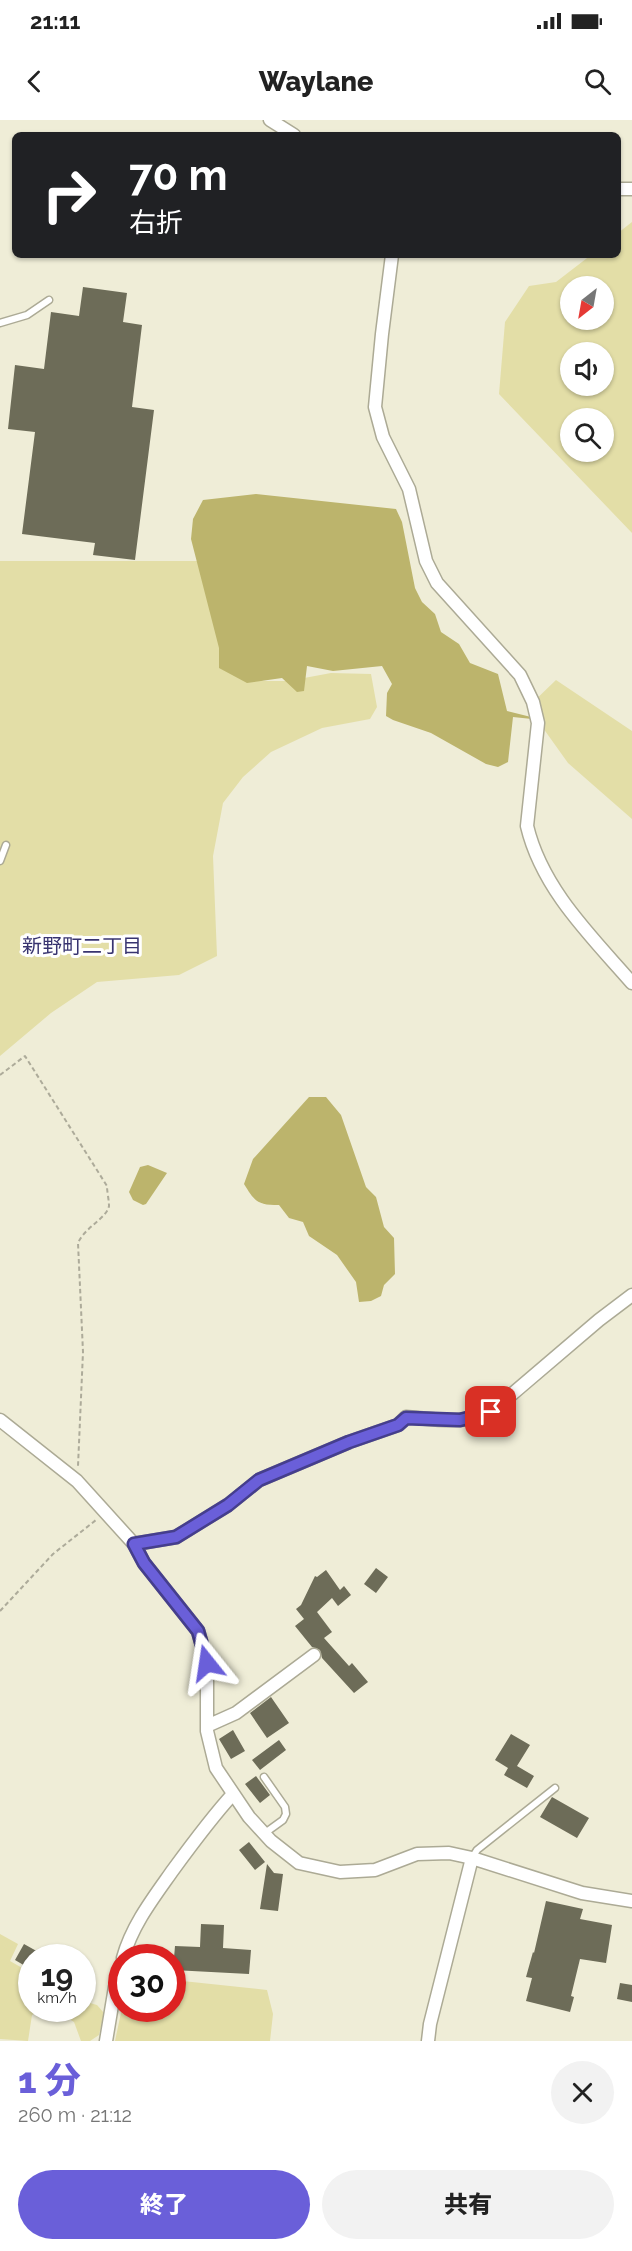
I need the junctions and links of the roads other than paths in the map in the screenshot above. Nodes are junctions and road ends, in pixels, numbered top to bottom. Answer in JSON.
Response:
{"nodes":[{"id":1,"x":270,"y":120,"type":"edge"},
{"id":2,"x":289,"y":132,"type":"edge"},
{"id":3,"x":392,"y":258,"type":"edge"},
{"id":4,"x":49,"y":300,"type":"dead end"},
{"id":5,"x":0,"y":323,"type":"edge"},
{"id":6,"x":6,"y":845,"type":"dead end"},
{"id":7,"x":0,"y":861,"type":"edge"},
{"id":8,"x":632,"y":983,"type":"edge"},
{"id":9,"x":632,"y":1295,"type":"edge"},
{"id":10,"x":0,"y":1420,"type":"edge"},
{"id":11,"x":134,"y":1544,"type":"junction"},
{"id":12,"x":315,"y":1654,"type":"dead end"},
{"id":13,"x":207,"y":1726,"type":"junction"},
{"id":14,"x":264,"y":1777,"type":"dead end"},
{"id":15,"x":555,"y":1788,"type":"dead end"},
{"id":16,"x":233,"y":1794,"type":"junction"},
{"id":17,"x":264,"y":1834,"type":"junction"},
{"id":18,"x":472,"y":1858,"type":"junction"},
{"id":19,"x":632,"y":1901,"type":"edge"},
{"id":20,"x":127,"y":1944,"type":"edge"},
{"id":21,"x":109,"y":2022,"type":"edge"},
{"id":22,"x":106,"y":2041,"type":"edge"},
{"id":23,"x":428,"y":2041,"type":"edge"}],
"edges":[{"from":1,"to":2,"type":"street"},
{"from":3,"to":8,"type":"street"},
{"from":4,"to":5,"type":"lane"},
{"from":6,"to":7,"type":"lane"},
{"from":9,"to":11,"type":"street"},
{"from":10,"to":11,"type":"street"},
{"from":11,"to":13,"type":"street"},
{"from":12,"to":13,"type":"street"},
{"from":13,"to":16,"type":"street"},
{"from":14,"to":17,"type":"lane"},
{"from":15,"to":18,"type":"lane"},
{"from":16,"to":17,"type":"street"},
{"from":16,"to":20,"type":"street"},
{"from":17,"to":18,"type":"street"},
{"from":18,"to":19,"type":"street"},
{"from":18,"to":23,"type":"street"},
{"from":21,"to":22,"type":"street"}]}
